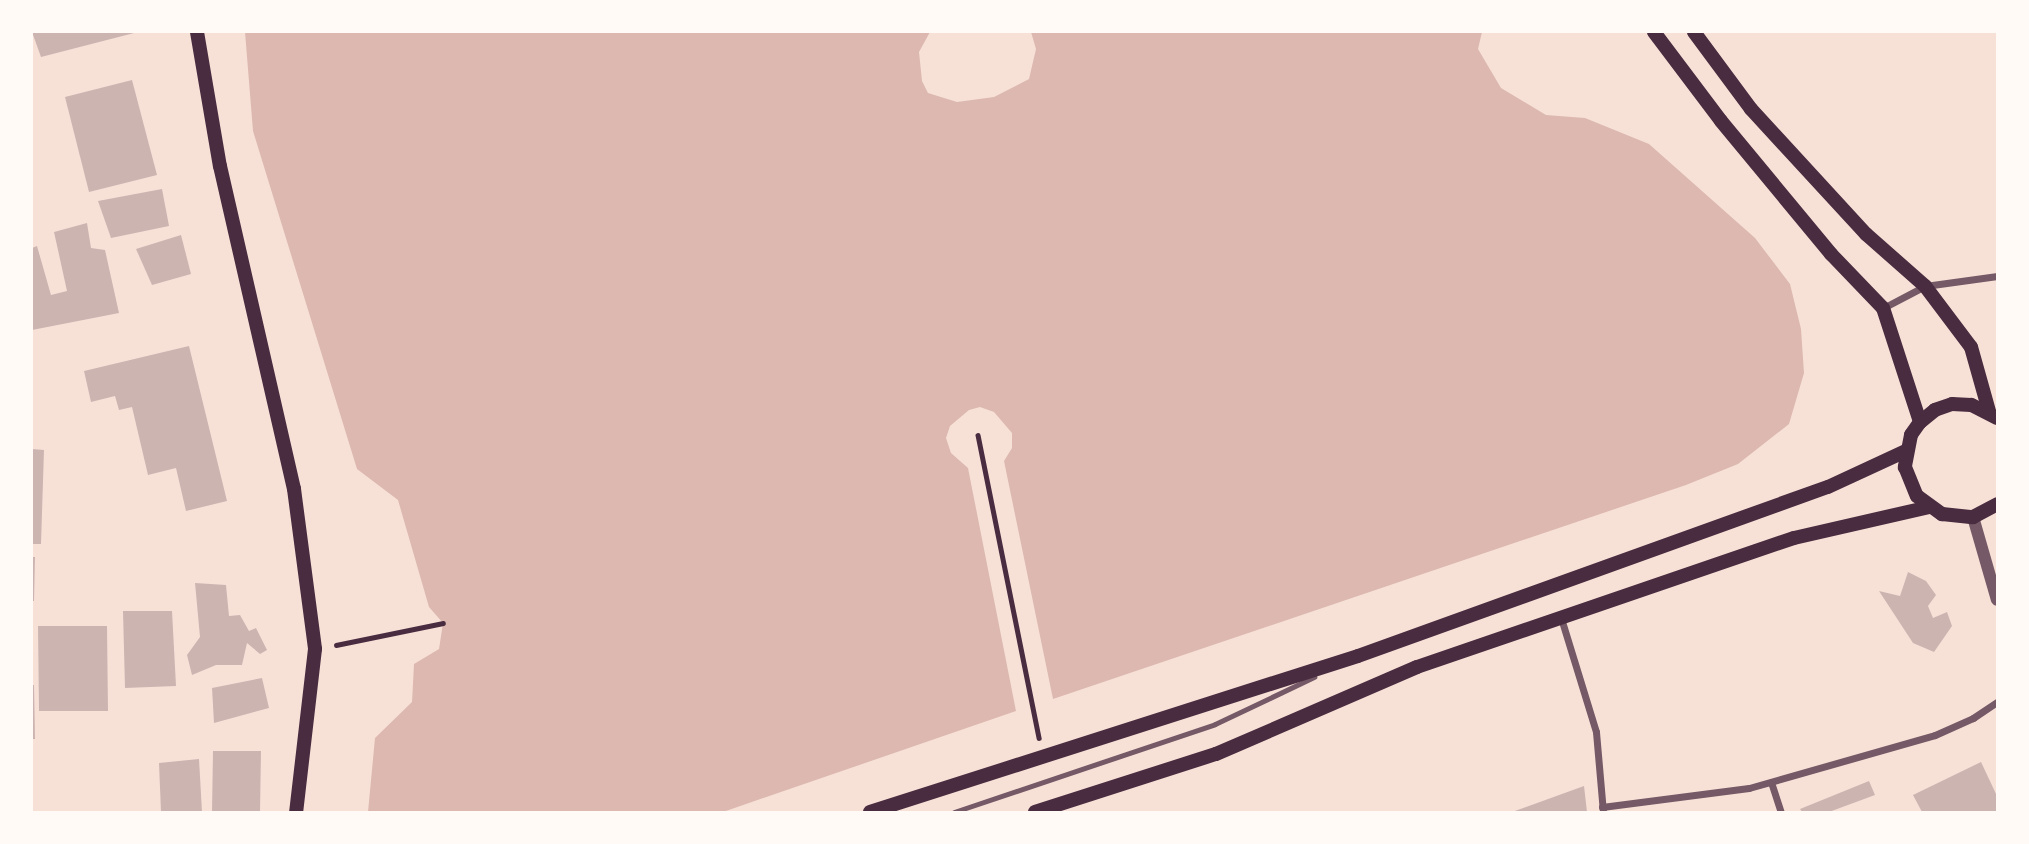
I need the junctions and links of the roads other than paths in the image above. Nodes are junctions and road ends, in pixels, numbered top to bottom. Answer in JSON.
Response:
{"nodes":[{"id":1,"x":197,"y":32,"type":"edge"},
{"id":2,"x":1654,"y":32,"type":"edge"},
{"id":3,"x":1694,"y":32,"type":"edge"},
{"id":4,"x":1997,"y":276,"type":"edge"},
{"id":5,"x":1925,"y":286,"type":"junction"},
{"id":6,"x":1883,"y":308,"type":"junction"},
{"id":7,"x":1993,"y":414,"type":"edge"},
{"id":8,"x":1920,"y":422,"type":"junction"},
{"id":9,"x":1906,"y":451,"type":"junction"},
{"id":10,"x":1997,"y":504,"type":"edge"},
{"id":11,"x":1929,"y":507,"type":"junction"},
{"id":12,"x":1973,"y":517,"type":"junction"},
{"id":13,"x":1997,"y":600,"type":"edge"},
{"id":14,"x":1561,"y":618,"type":"junction"},
{"id":15,"x":1358,"y":656,"type":"junction"},
{"id":16,"x":1997,"y":702,"type":"edge"},
{"id":17,"x":1771,"y":782,"type":"junction"},
{"id":18,"x":1603,"y":810,"type":"edge"},
{"id":19,"x":296,"y":813,"type":"edge"},
{"id":20,"x":870,"y":813,"type":"edge"},
{"id":21,"x":954,"y":813,"type":"edge"},
{"id":22,"x":1035,"y":813,"type":"edge"},
{"id":23,"x":1781,"y":813,"type":"edge"}],
"edges":[{"from":1,"to":19,"type":"main road"},
{"from":2,"to":6,"type":"main road"},
{"from":3,"to":5,"type":"main road"},
{"from":4,"to":5,"type":"street"},
{"from":5,"to":6,"type":"street"},
{"from":5,"to":7,"type":"main road"},
{"from":6,"to":8,"type":"main road"},
{"from":7,"to":8,"type":"main road"},
{"from":8,"to":9,"type":"main road"},
{"from":9,"to":11,"type":"main road"},
{"from":9,"to":15,"type":"main road"},
{"from":10,"to":12,"type":"main road"},
{"from":11,"to":12,"type":"main road"},
{"from":11,"to":14,"type":"main road"},
{"from":12,"to":13,"type":"street"},
{"from":14,"to":18,"type":"street"},
{"from":14,"to":22,"type":"main road"},
{"from":15,"to":20,"type":"main road"},
{"from":15,"to":21,"type":"lane"},
{"from":16,"to":17,"type":"street"},
{"from":17,"to":18,"type":"street"},
{"from":17,"to":23,"type":"street"}]}
